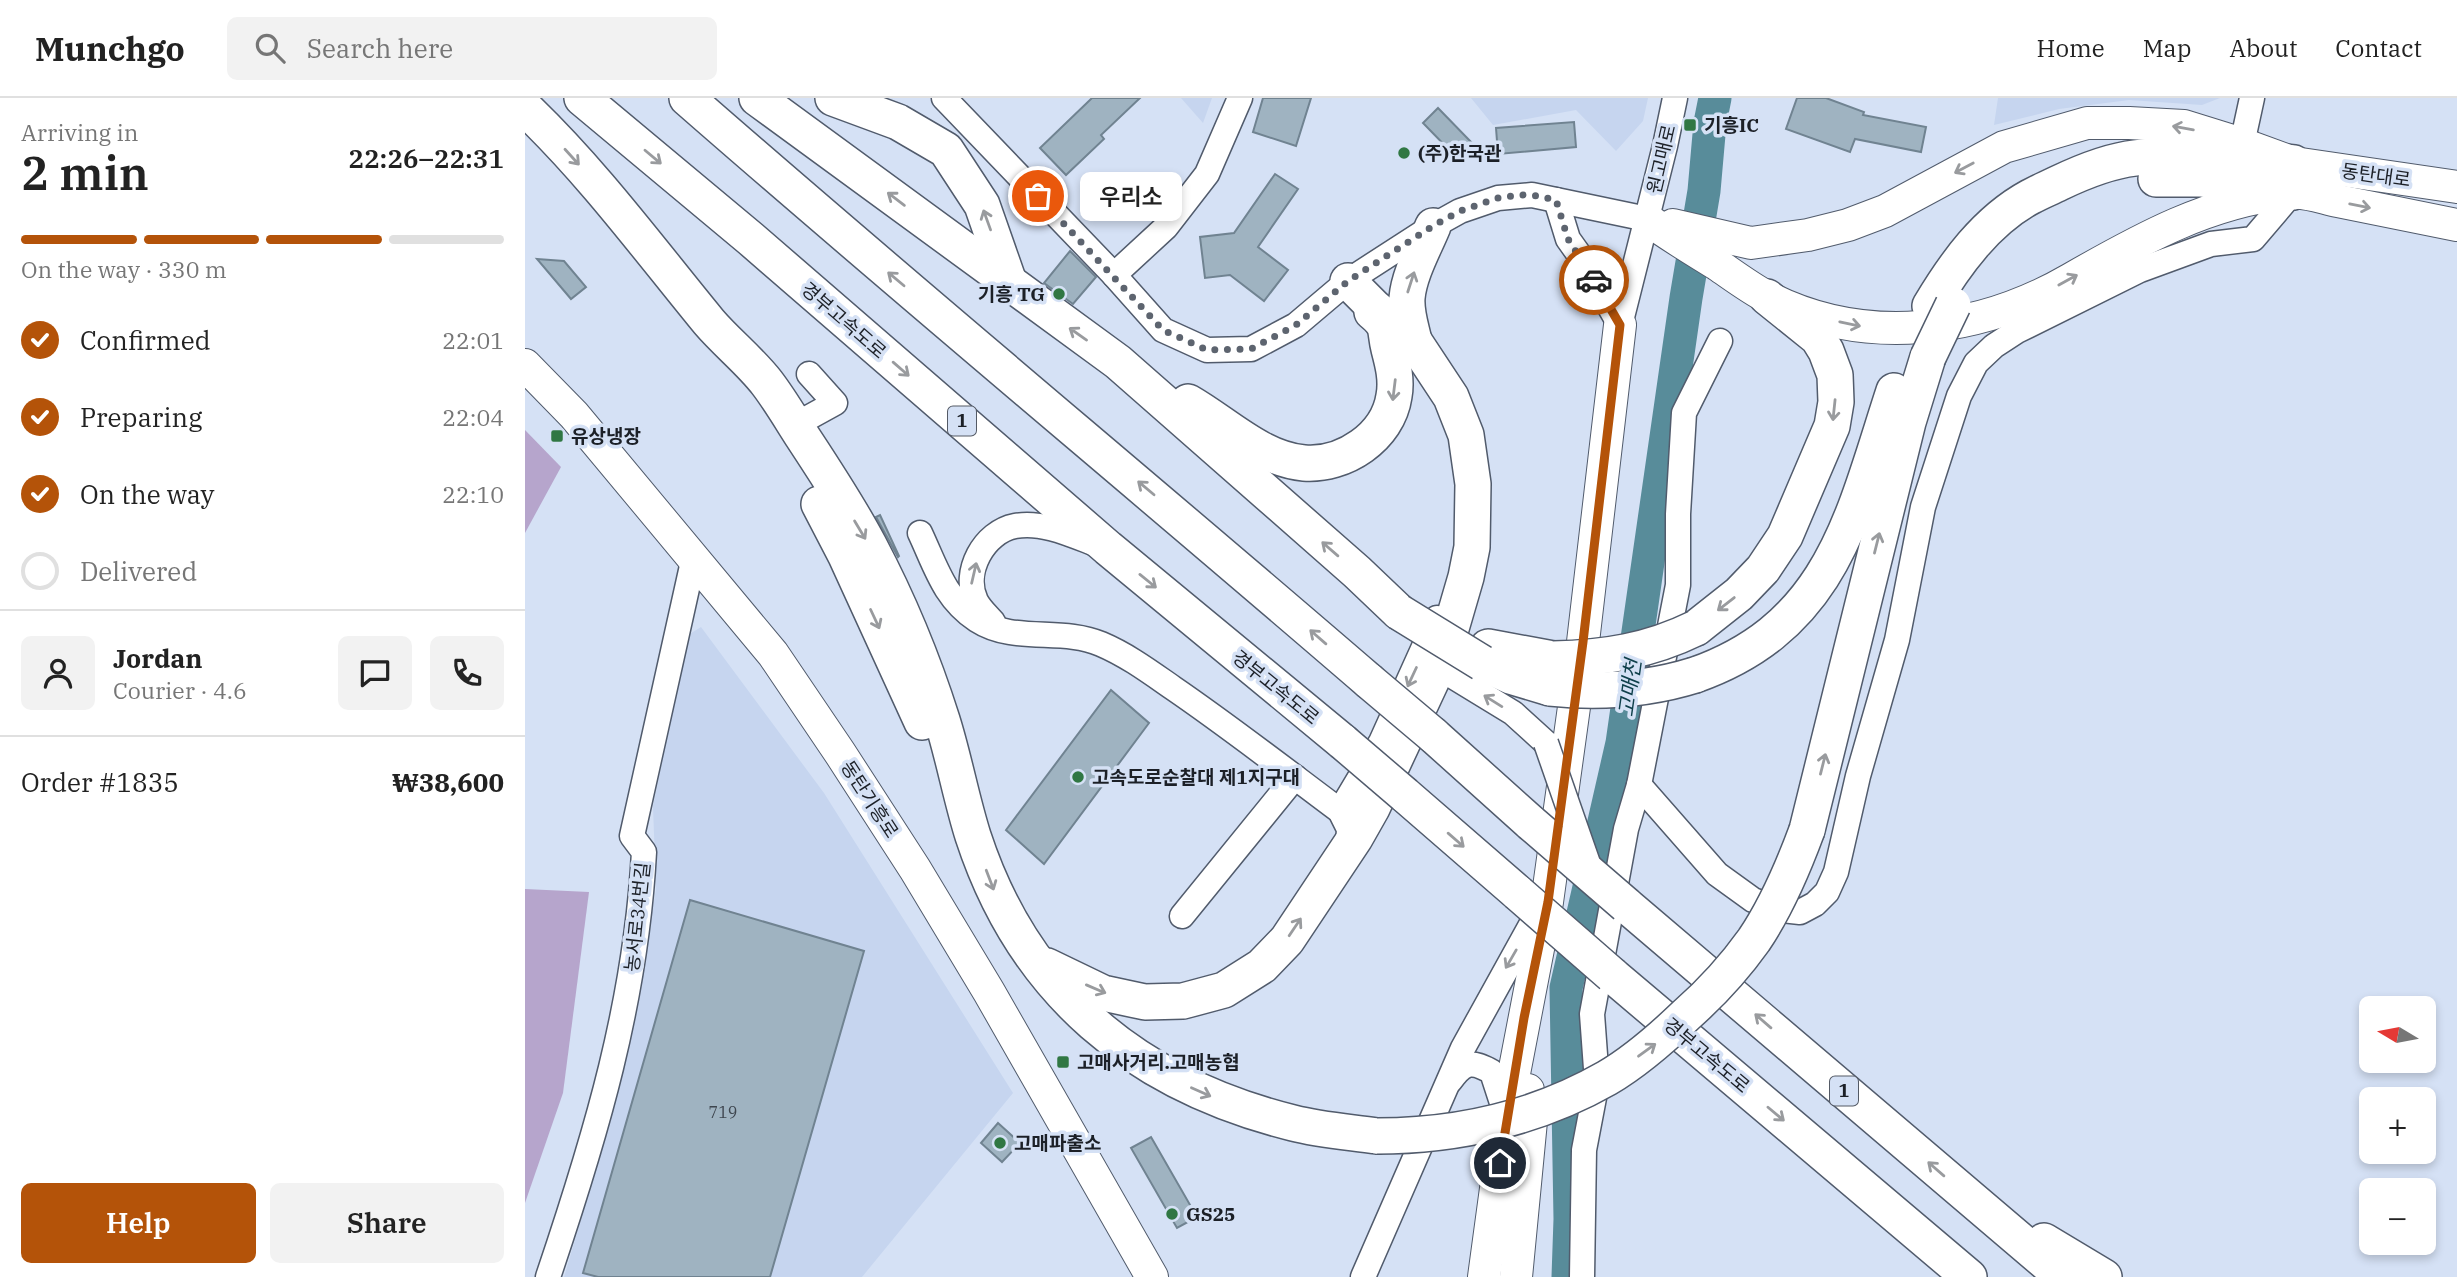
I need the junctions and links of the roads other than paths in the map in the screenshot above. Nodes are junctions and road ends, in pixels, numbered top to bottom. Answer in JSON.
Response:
{"nodes":[{"id":1,"x":582,"y":98,"type":"edge"},
{"id":2,"x":687,"y":98,"type":"edge"},
{"id":3,"x":757,"y":98,"type":"edge"},
{"id":4,"x":833,"y":98,"type":"edge"},
{"id":5,"x":944,"y":98,"type":"edge"},
{"id":6,"x":1240,"y":98,"type":"edge"},
{"id":7,"x":1675,"y":98,"type":"edge"},
{"id":8,"x":2252,"y":98,"type":"edge"},
{"id":9,"x":525,"y":108,"type":"edge"},
{"id":10,"x":2242,"y":144,"type":"junction"},
{"id":11,"x":2294,"y":178,"type":"junction"},
{"id":12,"x":2457,"y":187,"type":"edge"},
{"id":13,"x":1556,"y":200,"type":"junction"},
{"id":14,"x":2457,"y":225,"type":"edge"},
{"id":15,"x":1433,"y":226,"type":"junction"},
{"id":16,"x":1664,"y":227,"type":"junction"},
{"id":17,"x":1751,"y":243,"type":"junction"},
{"id":18,"x":1706,"y":245,"type":"junction"},
{"id":19,"x":1114,"y":275,"type":"junction"},
{"id":20,"x":1348,"y":281,"type":"junction"},
{"id":21,"x":1010,"y":285,"type":"junction"},
{"id":22,"x":1754,"y":289,"type":"junction"},
{"id":23,"x":1385,"y":323,"type":"junction"},
{"id":24,"x":711,"y":324,"type":"junction"},
{"id":25,"x":1620,"y":325,"type":"junction"},
{"id":26,"x":1415,"y":341,"type":"junction"},
{"id":27,"x":1720,"y":341,"type":"dead end"},
{"id":28,"x":1916,"y":358,"type":"junction"},
{"id":29,"x":1118,"y":362,"type":"junction"},
{"id":30,"x":525,"y":365,"type":"edge"},
{"id":31,"x":809,"y":374,"type":"dead end"},
{"id":32,"x":795,"y":425,"type":"junction"},
{"id":33,"x":920,"y":533,"type":"dead end"},
{"id":34,"x":1108,"y":548,"type":"junction"},
{"id":35,"x":694,"y":557,"type":"junction"},
{"id":36,"x":1001,"y":631,"type":"junction"},
{"id":37,"x":1443,"y":656,"type":"junction"},
{"id":38,"x":1552,"y":674,"type":"junction"},
{"id":39,"x":1295,"y":777,"type":"junction"},
{"id":40,"x":1639,"y":785,"type":"junction"},
{"id":41,"x":1355,"y":811,"type":"junction"},
{"id":42,"x":973,"y":835,"type":"junction"},
{"id":43,"x":1592,"y":876,"type":"junction"},
{"id":44,"x":1533,"y":898,"type":"junction"},
{"id":45,"x":1182,"y":916,"type":"dead end"},
{"id":46,"x":1035,"y":960,"type":"junction"},
{"id":47,"x":1524,"y":1018,"type":"junction"},
{"id":48,"x":1445,"y":1087,"type":"junction"},
{"id":49,"x":1506,"y":1115,"type":"junction"},
{"id":50,"x":1963,"y":1193,"type":"junction"},
{"id":51,"x":548,"y":1277,"type":"edge"},
{"id":52,"x":1152,"y":1277,"type":"edge"},
{"id":53,"x":1363,"y":1277,"type":"edge"},
{"id":54,"x":1484,"y":1277,"type":"edge"},
{"id":55,"x":1516,"y":1277,"type":"edge"},
{"id":56,"x":1582,"y":1277,"type":"edge"},
{"id":57,"x":1969,"y":1277,"type":"edge"},
{"id":58,"x":2063,"y":1277,"type":"edge"},
{"id":59,"x":2104,"y":1277,"type":"edge"}],
"edges":[{"from":1,"to":34,"type":"highway","name":"경부고속도로","number":"1","one_way":true},
{"from":43,"to":2,"type":"highway","number":"1","one_way":true,"bridge":true},
{"from":21,"to":3,"type":"highway","one_way":true},
{"from":21,"to":4,"type":"highway","one_way":true},
{"from":5,"to":19,"type":"street"},
{"from":6,"to":19,"type":"street"},
{"from":7,"to":16,"type":"street","name":"원고매로"},
{"from":8,"to":10,"type":"street"},
{"from":9,"to":24,"type":"highway","one_way":true},
{"from":10,"to":11,"type":"main road"},
{"from":10,"to":17,"type":"main road","one_way":true},
{"from":11,"to":12,"type":"main road","name":"동탄대로"},
{"from":11,"to":14,"type":"main road","one_way":true},
{"from":22,"to":11,"type":"main road","one_way":true},
{"from":11,"to":28,"type":"highway"},
{"from":11,"to":40,"type":"street"},
{"from":13,"to":15,"type":"street"},
{"from":13,"to":16,"type":"street"},
{"from":13,"to":25,"type":"street"},
{"from":15,"to":20,"type":"street"},
{"from":26,"to":15,"type":"highway","one_way":true},
{"from":16,"to":18,"type":"main road"},
{"from":16,"to":25,"type":"street","name":"원고매로"},
{"from":17,"to":18,"type":"main road"},
{"from":17,"to":22,"type":"main road"},
{"from":18,"to":22,"type":"main road"},
{"from":19,"to":20,"type":"street"},
{"from":20,"to":23,"type":"highway"},
{"from":20,"to":26,"type":"highway"},
{"from":29,"to":21,"type":"highway","one_way":true},
{"from":22,"to":38,"type":"highway","one_way":true,"bridge":true},
{"from":23,"to":29,"type":"highway","one_way":true},
{"from":23,"to":41,"type":"street","one_way":true},
{"from":24,"to":32,"type":"highway"},
{"from":24,"to":42,"type":"highway","one_way":true},
{"from":25,"to":44,"type":"main road"},
{"from":26,"to":37,"type":"highway"},
{"from":27,"to":40,"type":"street"},
{"from":28,"to":38,"type":"highway","bridge":true},
{"from":46,"to":28,"type":"highway","one_way":true,"bridge":true},
{"from":38,"to":29,"type":"highway","one_way":true,"bridge":true},
{"from":30,"to":35,"type":"main road","name":"동탄기흥로"},
{"from":31,"to":32,"type":"street"},
{"from":32,"to":42,"type":"highway","one_way":true},
{"from":33,"to":36,"type":"street"},
{"from":36,"to":34,"type":"street","one_way":true},
{"from":34,"to":44,"type":"highway","name":"경부고속도로","number":"1","one_way":true,"bridge":true},
{"from":35,"to":51,"type":"street","name":"농서로34번길"},
{"from":35,"to":52,"type":"main road","name":"동탄기흥로"},
{"from":36,"to":39,"type":"street"},
{"from":37,"to":41,"type":"highway"},
{"from":43,"to":37,"type":"street","one_way":true,"bridge":true},
{"from":39,"to":41,"type":"street"},
{"from":39,"to":45,"type":"street"},
{"from":40,"to":56,"type":"street"},
{"from":46,"to":41,"type":"highway","one_way":true},
{"from":42,"to":46,"type":"highway","one_way":true},
{"from":50,"to":43,"type":"highway","number":"1","one_way":true,"bridge":true},
{"from":44,"to":47,"type":"main road"},
{"from":44,"to":48,"type":"street","one_way":true},
{"from":44,"to":57,"type":"highway","name":"경부고속도로","number":"1","one_way":true,"bridge":true},
{"from":47,"to":49,"type":"main road"},
{"from":47,"to":55,"type":"main road"},
{"from":48,"to":49,"type":"street"},
{"from":48,"to":53,"type":"street"},
{"from":49,"to":54,"type":"main road"},
{"from":50,"to":58,"type":"highway","number":"1"},
{"from":50,"to":59,"type":"highway"}]}
